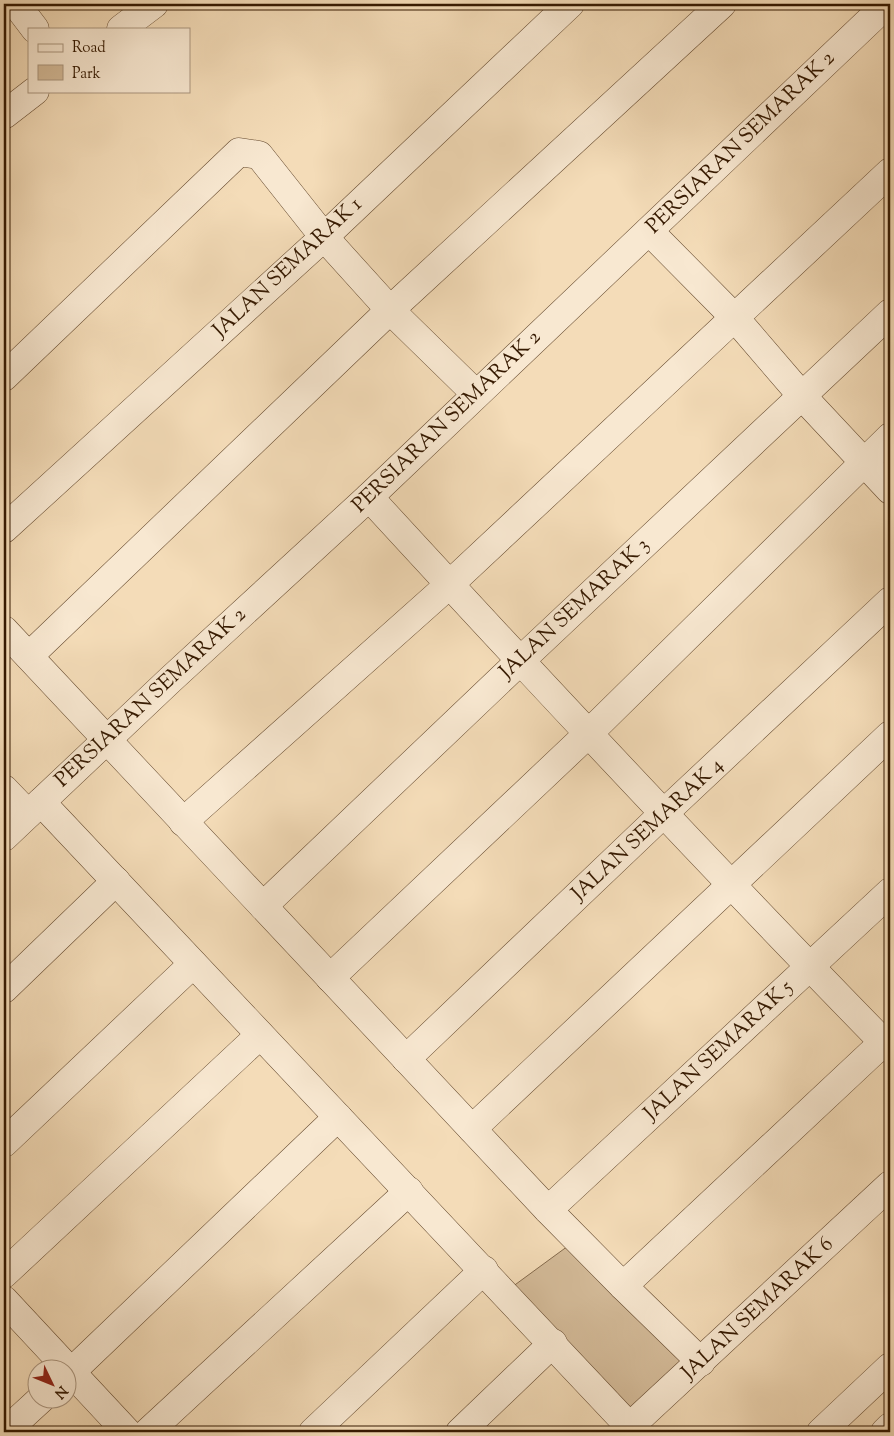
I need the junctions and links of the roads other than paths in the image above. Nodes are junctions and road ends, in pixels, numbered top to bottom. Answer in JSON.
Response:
{"nodes":[{"id":1,"x":16,"y":4,"type":"edge"},
{"id":2,"x":154,"y":4,"type":"edge"},
{"id":3,"x":570,"y":4,"type":"edge"},
{"id":4,"x":722,"y":4,"type":"edge"},
{"id":5,"x":887,"y":4,"type":"edge"},
{"id":6,"x":34,"y":28,"type":"edge"},
{"id":7,"x":122,"y":28,"type":"edge"},
{"id":8,"x":34,"y":92,"type":"edge"},
{"id":9,"x":4,"y":115,"type":"edge"},
{"id":10,"x":890,"y":172,"type":"edge"},
{"id":11,"x":649,"y":231,"type":"junction"},
{"id":12,"x":324,"y":237,"type":"junction"},
{"id":13,"x":390,"y":310,"type":"junction"},
{"id":14,"x":890,"y":313,"type":"edge"},
{"id":15,"x":735,"y":318,"type":"junction"},
{"id":16,"x":4,"y":378,"type":"edge"},
{"id":17,"x":476,"y":394,"type":"junction"},
{"id":18,"x":802,"y":396,"type":"junction"},
{"id":19,"x":890,"y":437,"type":"edge"},
{"id":20,"x":863,"y":462,"type":"junction"},
{"id":21,"x":890,"y":490,"type":"edge"},
{"id":22,"x":369,"y":497,"type":"junction"},
{"id":23,"x":4,"y":529,"type":"edge"},
{"id":24,"x":450,"y":584,"type":"junction"},
{"id":25,"x":890,"y":601,"type":"edge"},
{"id":26,"x":4,"y":630,"type":"edge"},
{"id":27,"x":29,"y":656,"type":"junction"},
{"id":28,"x":520,"y":661,"type":"junction"},
{"id":29,"x":588,"y":734,"type":"junction"},
{"id":30,"x":890,"y":735,"type":"edge"},
{"id":31,"x":106,"y":740,"type":"junction"},
{"id":32,"x":4,"y":789,"type":"edge"},
{"id":33,"x":34,"y":808,"type":"junction"},
{"id":34,"x":663,"y":814,"type":"junction"},
{"id":35,"x":183,"y":822,"type":"junction"},
{"id":36,"x":4,"y":836,"type":"edge"},
{"id":37,"x":116,"y":881,"type":"junction"},
{"id":38,"x":733,"y":884,"type":"junction"},
{"id":39,"x":890,"y":892,"type":"edge"},
{"id":40,"x":263,"y":906,"type":"junction"},
{"id":41,"x":194,"y":964,"type":"junction"},
{"id":42,"x":811,"y":966,"type":"junction"},
{"id":43,"x":330,"y":978,"type":"junction"},
{"id":44,"x":4,"y":989,"type":"edge"},
{"id":45,"x":260,"y":1035,"type":"junction"},
{"id":46,"x":888,"y":1042,"type":"edge"},
{"id":47,"x":406,"y":1059,"type":"junction"},
{"id":48,"x":338,"y":1117,"type":"junction"},
{"id":49,"x":472,"y":1129,"type":"junction"},
{"id":50,"x":4,"y":1143,"type":"edge"},
{"id":51,"x":890,"y":1185,"type":"edge"},
{"id":52,"x":409,"y":1192,"type":"junction"},
{"id":53,"x":548,"y":1210,"type":"junction"},
{"id":54,"x":484,"y":1270,"type":"junction"},
{"id":55,"x":4,"y":1274,"type":"edge"},
{"id":56,"x":623,"y":1286,"type":"junction"},
{"id":57,"x":4,"y":1300,"type":"edge"},
{"id":58,"x":553,"y":1343,"type":"junction"},
{"id":59,"x":56,"y":1358,"type":"edge"},
{"id":60,"x":701,"y":1362,"type":"junction"},
{"id":61,"x":78,"y":1364,"type":"edge"},
{"id":62,"x":890,"y":1367,"type":"edge"},
{"id":63,"x":78,"y":1382,"type":"edge"},
{"id":64,"x":31,"y":1408,"type":"edge"},
{"id":65,"x":890,"y":1427,"type":"edge"},
{"id":66,"x":627,"y":1429,"type":"edge"},
{"id":67,"x":5,"y":1432,"type":"edge"},
{"id":68,"x":127,"y":1432,"type":"edge"},
{"id":69,"x":148,"y":1432,"type":"edge"},
{"id":70,"x":313,"y":1432,"type":"edge"},
{"id":71,"x":460,"y":1432,"type":"edge"},
{"id":72,"x":821,"y":1432,"type":"edge"},
{"id":73,"x":885,"y":1432,"type":"edge"}],
"edges":[{"from":1,"to":6,"type":"street"},
{"from":2,"to":7,"type":"street"},
{"from":3,"to":12,"type":"street","name":"JALAN SEMARAK 1"},
{"from":4,"to":13,"type":"street"},
{"from":5,"to":11,"type":"street","name":"PERSIARAN SEMARAK 2"},
{"from":8,"to":9,"type":"street"},
{"from":10,"to":15,"type":"street"},
{"from":11,"to":15,"type":"street"},
{"from":11,"to":17,"type":"street","name":"PERSIARAN SEMARAK 2"},
{"from":12,"to":13,"type":"street"},
{"from":12,"to":16,"type":"street"},
{"from":12,"to":23,"type":"street","name":"JALAN SEMARAK 1"},
{"from":13,"to":17,"type":"street"},
{"from":13,"to":27,"type":"street"},
{"from":14,"to":18,"type":"street","name":"JALAN SEMARAK 3"},
{"from":15,"to":18,"type":"street"},
{"from":15,"to":24,"type":"street"},
{"from":17,"to":22,"type":"street","name":"PERSIARAN SEMARAK 2"},
{"from":18,"to":20,"type":"street"},
{"from":18,"to":28,"type":"street","name":"JALAN SEMARAK 3"},
{"from":19,"to":20,"type":"street"},
{"from":20,"to":21,"type":"street"},
{"from":20,"to":29,"type":"street"},
{"from":22,"to":24,"type":"street"},
{"from":22,"to":31,"type":"street","name":"PERSIARAN SEMARAK 2"},
{"from":24,"to":28,"type":"street"},
{"from":24,"to":35,"type":"street"},
{"from":25,"to":34,"type":"street","name":"JALAN SEMARAK 4"},
{"from":26,"to":27,"type":"street"},
{"from":27,"to":31,"type":"street"},
{"from":28,"to":29,"type":"street"},
{"from":28,"to":40,"type":"street","name":"JALAN SEMARAK 3"},
{"from":29,"to":34,"type":"street"},
{"from":29,"to":43,"type":"street"},
{"from":30,"to":38,"type":"street"},
{"from":31,"to":33,"type":"street","name":"PERSIARAN SEMARAK 2"},
{"from":31,"to":35,"type":"street"},
{"from":32,"to":33,"type":"street"},
{"from":33,"to":36,"type":"street","name":"PERSIARAN SEMARAK 2"},
{"from":33,"to":37,"type":"street"},
{"from":34,"to":38,"type":"street"},
{"from":34,"to":47,"type":"street","name":"JALAN SEMARAK 4"},
{"from":35,"to":40,"type":"street"},
{"from":37,"to":41,"type":"street"},
{"from":37,"to":44,"type":"street"},
{"from":38,"to":42,"type":"street"},
{"from":38,"to":49,"type":"street"},
{"from":39,"to":42,"type":"street","name":"JALAN SEMARAK 5"},
{"from":40,"to":43,"type":"street"},
{"from":41,"to":45,"type":"street"},
{"from":41,"to":50,"type":"street"},
{"from":42,"to":46,"type":"street"},
{"from":42,"to":53,"type":"street","name":"JALAN SEMARAK 5"},
{"from":43,"to":47,"type":"street"},
{"from":45,"to":48,"type":"street"},
{"from":45,"to":55,"type":"street"},
{"from":46,"to":56,"type":"street"},
{"from":47,"to":49,"type":"street"},
{"from":48,"to":52,"type":"street"},
{"from":48,"to":61,"type":"street"},
{"from":49,"to":53,"type":"street"},
{"from":51,"to":60,"type":"street","name":"JALAN SEMARAK 6"},
{"from":52,"to":54,"type":"street"},
{"from":52,"to":69,"type":"street"},
{"from":53,"to":56,"type":"street"},
{"from":54,"to":58,"type":"street"},
{"from":54,"to":70,"type":"street"},
{"from":56,"to":60,"type":"street"},
{"from":57,"to":59,"type":"street"},
{"from":58,"to":66,"type":"street"},
{"from":58,"to":71,"type":"street"},
{"from":60,"to":66,"type":"street","name":"JALAN SEMARAK 6"},
{"from":62,"to":72,"type":"street"},
{"from":63,"to":68,"type":"street"},
{"from":64,"to":67,"type":"street"},
{"from":65,"to":73,"type":"street"}]}
